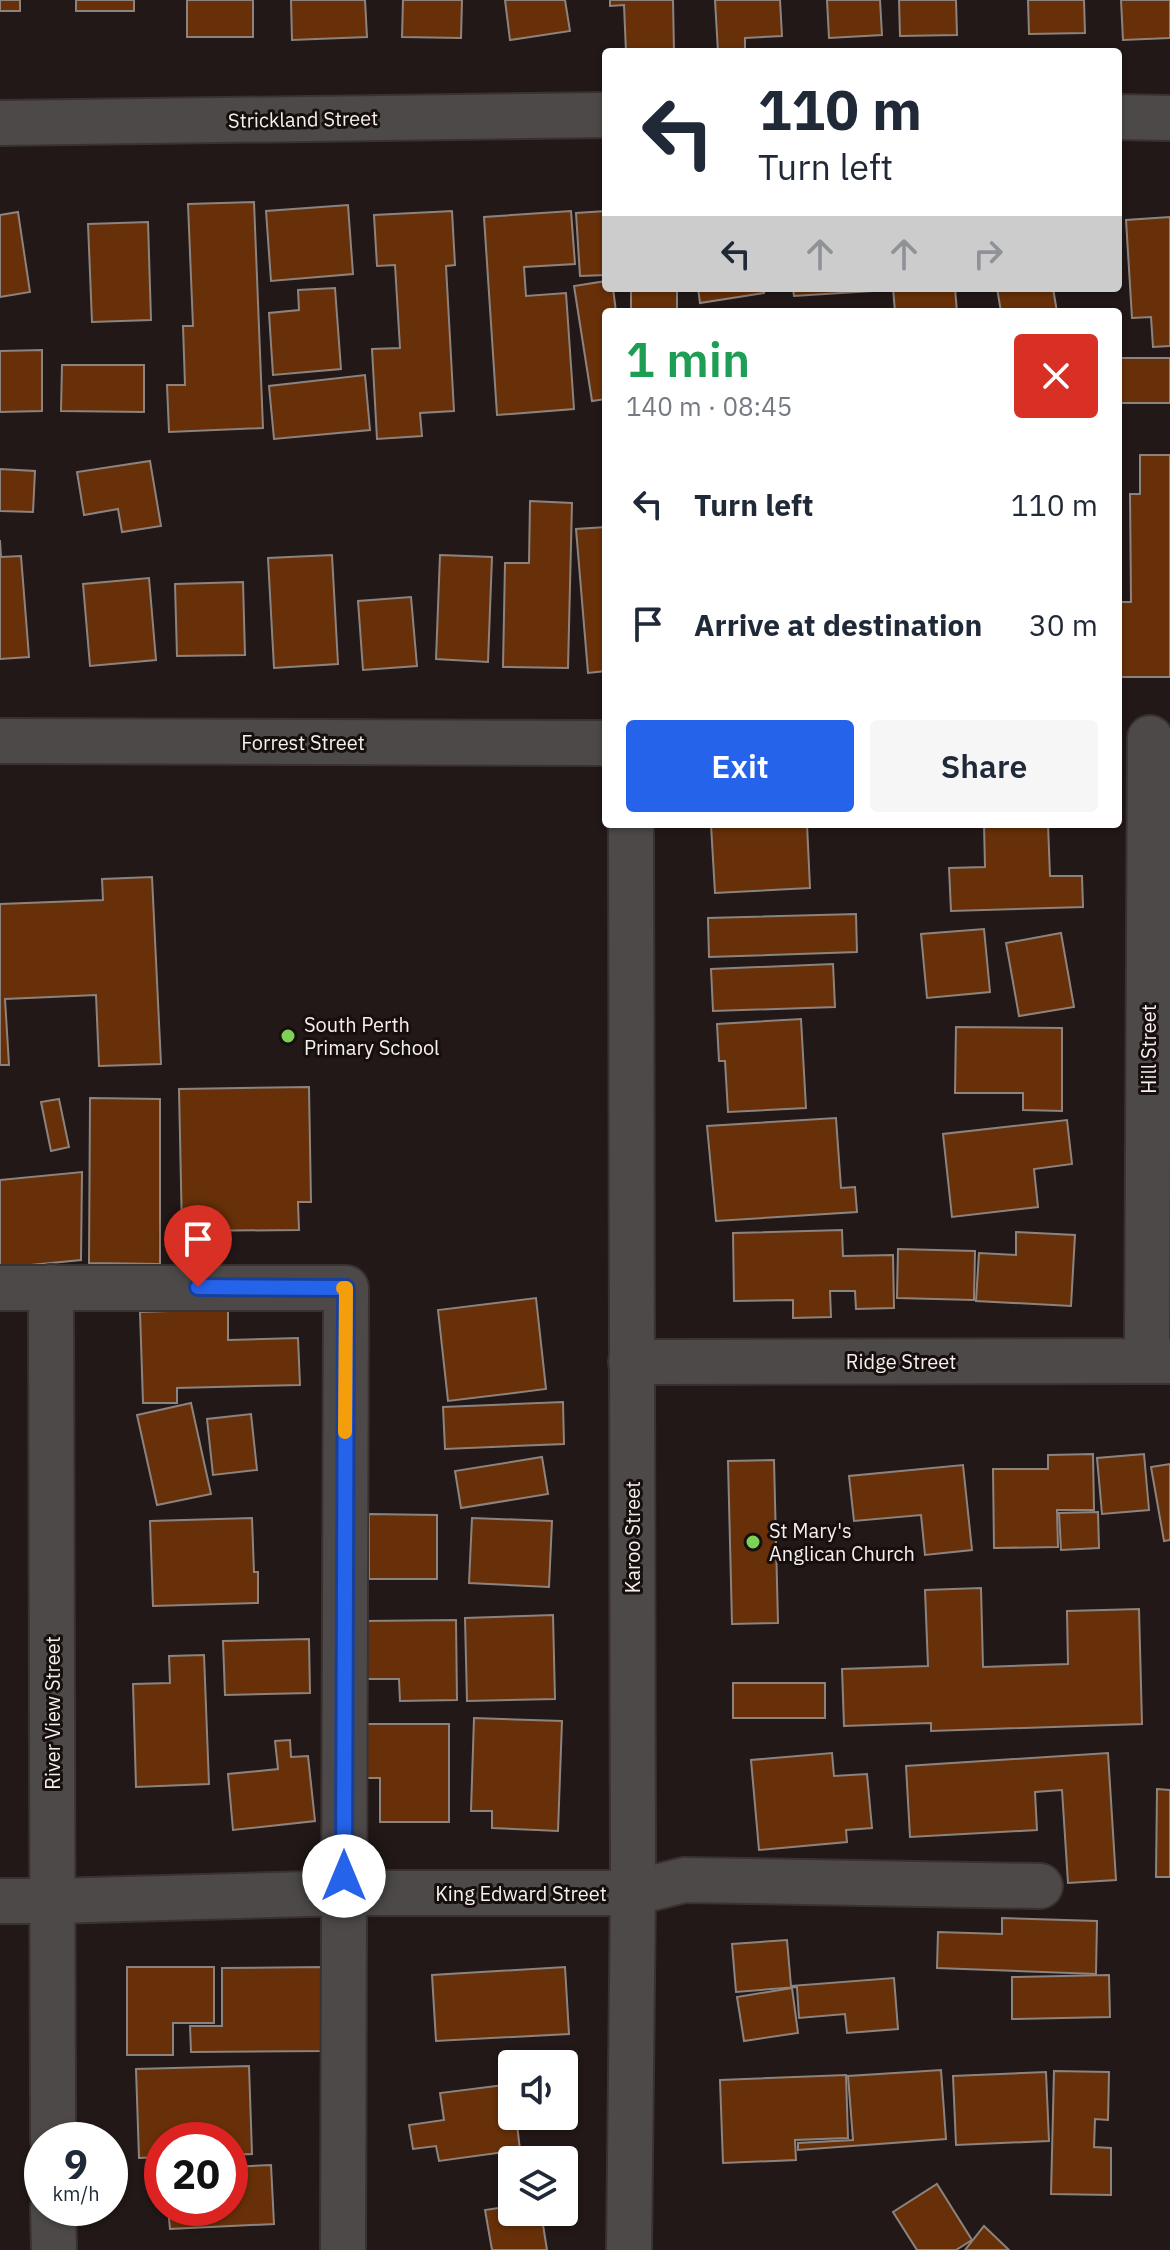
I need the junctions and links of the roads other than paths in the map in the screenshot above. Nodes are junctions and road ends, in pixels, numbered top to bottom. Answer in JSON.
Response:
{"nodes":[{"id":1,"x":602,"y":115,"type":"edge"},
{"id":2,"x":1122,"y":117,"type":"edge"},
{"id":3,"x":1170,"y":118,"type":"edge"},
{"id":4,"x":0,"y":123,"type":"edge"},
{"id":5,"x":1146,"y":738,"type":"edge"},
{"id":6,"x":0,"y":741,"type":"edge"},
{"id":7,"x":602,"y":743,"type":"edge"},
{"id":8,"x":631,"y":828,"type":"edge"},
{"id":9,"x":51,"y":1287,"type":"junction"},
{"id":10,"x":0,"y":1288,"type":"edge"},
{"id":11,"x":1158,"y":1361,"type":"edge"},
{"id":12,"x":631,"y":1362,"type":"junction"},
{"id":13,"x":1040,"y":1886,"type":"dead end"},
{"id":14,"x":344,"y":1893,"type":"junction"},
{"id":15,"x":633,"y":1893,"type":"junction"},
{"id":16,"x":0,"y":1901,"type":"edge"},
{"id":17,"x":53,"y":1901,"type":"junction"},
{"id":18,"x":53,"y":2122,"type":"edge"},
{"id":19,"x":53,"y":2226,"type":"edge"},
{"id":20,"x":54,"y":2250,"type":"edge"},
{"id":21,"x":343,"y":2250,"type":"edge"},
{"id":22,"x":629,"y":2250,"type":"edge"}],
"edges":[{"from":1,"to":4,"type":"street","name":"Strickland Street"},
{"from":2,"to":3,"type":"street"},
{"from":5,"to":11,"type":"street","name":"Hill Street"},
{"from":6,"to":7,"type":"street","name":"Forrest Street"},
{"from":8,"to":12,"type":"street","name":"Karoo Street"},
{"from":9,"to":10,"type":"street"},
{"from":9,"to":14,"type":"street"},
{"from":9,"to":17,"type":"street","name":"River View Street"},
{"from":11,"to":12,"type":"street","name":"Ridge Street"},
{"from":12,"to":15,"type":"street","name":"Karoo Street"},
{"from":13,"to":15,"type":"street","name":"King Edward Street"},
{"from":14,"to":15,"type":"street","name":"King Edward Street"},
{"from":14,"to":17,"type":"street","name":"King Edward Street"},
{"from":14,"to":21,"type":"street"},
{"from":15,"to":22,"type":"street","name":"Karoo Street"},
{"from":16,"to":17,"type":"street","name":"King Edward Street"},
{"from":17,"to":18,"type":"street","name":"River View Street"},
{"from":19,"to":20,"type":"street"}]}
